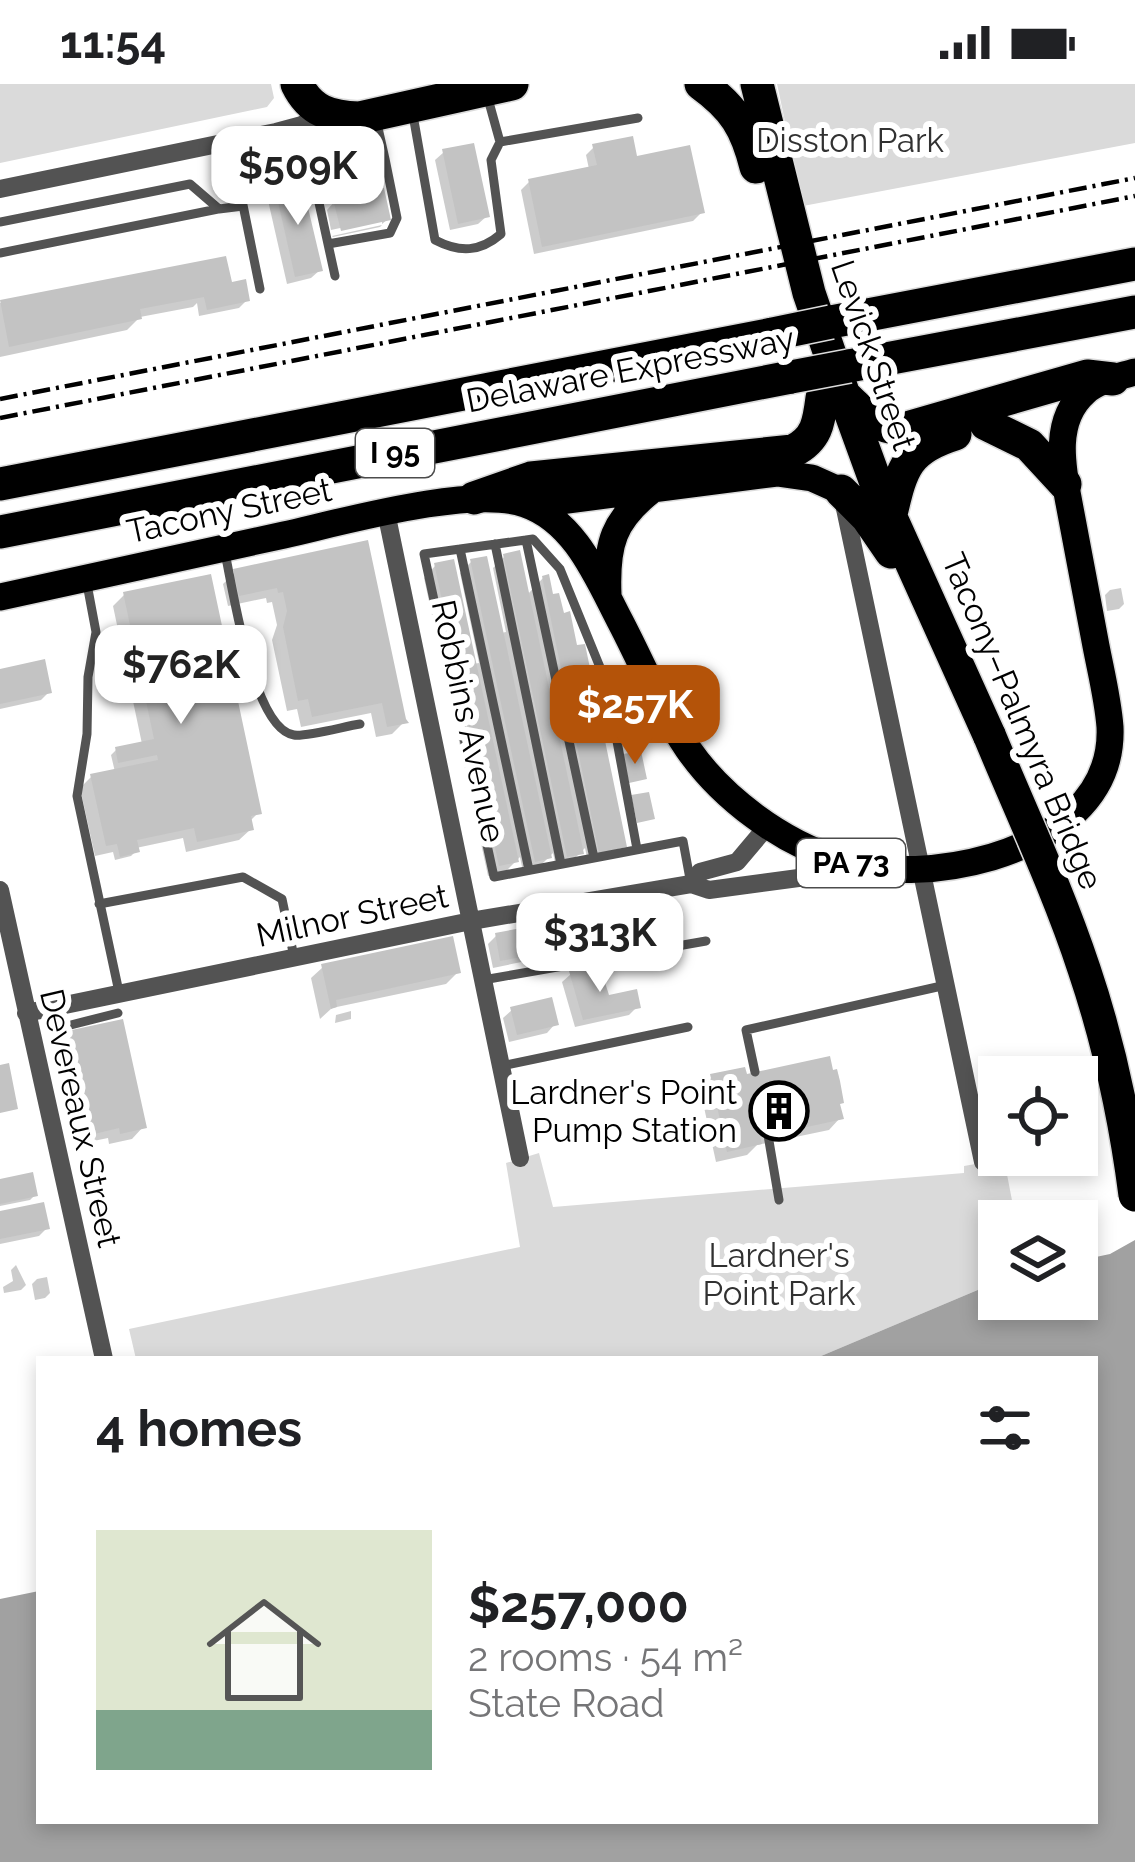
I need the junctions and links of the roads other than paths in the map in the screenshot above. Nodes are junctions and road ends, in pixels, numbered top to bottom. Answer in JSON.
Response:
{"nodes":[{"id":1,"x":297,"y":84,"type":"edge"},
{"id":2,"x":701,"y":84,"type":"edge"},
{"id":3,"x":757,"y":84,"type":"edge"},
{"id":4,"x":495,"y":87,"type":"edge"},
{"id":5,"x":411,"y":106,"type":"junction"},
{"id":6,"x":375,"y":115,"type":"junction"},
{"id":7,"x":311,"y":118,"type":"junction"},
{"id":8,"x":638,"y":118,"type":"dead end"},
{"id":9,"x":230,"y":141,"type":"junction"},
{"id":10,"x":500,"y":142,"type":"junction"},
{"id":11,"x":309,"y":156,"type":"junction"},
{"id":12,"x":385,"y":159,"type":"junction"},
{"id":13,"x":269,"y":166,"type":"dead end"},
{"id":14,"x":313,"y":175,"type":"junction"},
{"id":15,"x":0,"y":189,"type":"edge"},
{"id":16,"x":243,"y":206,"type":"junction"},
{"id":17,"x":219,"y":209,"type":"junction"},
{"id":18,"x":0,"y":221,"type":"edge"},
{"id":19,"x":328,"y":244,"type":"junction"},
{"id":20,"x":0,"y":253,"type":"edge"},
{"id":21,"x":1135,"y":264,"type":"edge"},
{"id":22,"x":334,"y":276,"type":"dead end"},
{"id":23,"x":260,"y":289,"type":"dead end"},
{"id":24,"x":1135,"y":312,"type":"edge"},
{"id":25,"x":1124,"y":376,"type":"edge"},
{"id":26,"x":838,"y":386,"type":"junction"},
{"id":27,"x":1080,"y":397,"type":"junction"},
{"id":28,"x":986,"y":424,"type":"junction"},
{"id":29,"x":0,"y":484,"type":"edge"},
{"id":30,"x":1065,"y":484,"type":"junction"},
{"id":31,"x":653,"y":489,"type":"junction"},
{"id":32,"x":841,"y":491,"type":"junction"},
{"id":33,"x":474,"y":498,"type":"junction"},
{"id":34,"x":885,"y":502,"type":"junction"},
{"id":35,"x":529,"y":505,"type":"junction"},
{"id":36,"x":386,"y":512,"type":"junction"},
{"id":37,"x":0,"y":532,"type":"edge"},
{"id":38,"x":526,"y":540,"type":"junction"},
{"id":39,"x":495,"y":544,"type":"junction"},
{"id":40,"x":224,"y":548,"type":"junction"},
{"id":41,"x":460,"y":549,"type":"junction"},
{"id":42,"x":86,"y":579,"type":"junction"},
{"id":43,"x":0,"y":597,"type":"edge"},
{"id":44,"x":608,"y":598,"type":"junction"},
{"id":45,"x":945,"y":633,"type":"junction"},
{"id":46,"x":360,"y":724,"type":"dead end"},
{"id":47,"x":769,"y":824,"type":"junction"},
{"id":48,"x":637,"y":850,"type":"junction"},
{"id":49,"x":594,"y":857,"type":"junction"},
{"id":50,"x":838,"y":860,"type":"junction"},
{"id":51,"x":561,"y":864,"type":"junction"},
{"id":52,"x":921,"y":868,"type":"junction"},
{"id":53,"x":529,"y":870,"type":"junction"},
{"id":54,"x":691,"y":884,"type":"junction"},
{"id":55,"x":0,"y":890,"type":"edge"},
{"id":56,"x":99,"y":904,"type":"junction"},
{"id":57,"x":471,"y":921,"type":"junction"},
{"id":58,"x":706,"y":940,"type":"dead end"},
{"id":59,"x":294,"y":957,"type":"junction"},
{"id":60,"x":483,"y":980,"type":"junction"},
{"id":61,"x":946,"y":985,"type":"junction"},
{"id":62,"x":119,"y":1004,"type":"junction"},
{"id":63,"x":54,"y":1007,"type":"junction"},
{"id":64,"x":26,"y":1013,"type":"junction"},
{"id":65,"x":688,"y":1027,"type":"dead end"},
{"id":66,"x":59,"y":1028,"type":"junction"},
{"id":67,"x":501,"y":1066,"type":"junction"},
{"id":68,"x":755,"y":1072,"type":"dead end"},
{"id":69,"x":82,"y":1132,"type":"dead end"},
{"id":70,"x":768,"y":1135,"type":"dead end"},
{"id":71,"x":978,"y":1138,"type":"edge"},
{"id":72,"x":520,"y":1158,"type":"dead end"},
{"id":73,"x":1135,"y":1195,"type":"edge"},
{"id":74,"x":779,"y":1200,"type":"dead end"},
{"id":75,"x":103,"y":1356,"type":"edge"}],
"edges":[{"from":1,"to":7,"type":"highway"},
{"from":2,"to":26,"type":"highway","name":"Levick Street"},
{"from":3,"to":26,"type":"highway","name":"Levick Street"},
{"from":4,"to":5,"type":"highway"},
{"from":4,"to":10,"type":"lane"},
{"from":5,"to":6,"type":"highway"},
{"from":5,"to":10,"type":"lane"},
{"from":6,"to":7,"type":"highway"},
{"from":6,"to":12,"type":"lane"},
{"from":7,"to":9,"type":"street"},
{"from":7,"to":11,"type":"lane"},
{"from":8,"to":10,"type":"lane"},
{"from":9,"to":15,"type":"street"},
{"from":9,"to":16,"type":"lane"},
{"from":11,"to":13,"type":"lane"},
{"from":11,"to":14,"type":"lane"},
{"from":12,"to":14,"type":"lane"},
{"from":12,"to":19,"type":"lane"},
{"from":14,"to":19,"type":"lane"},
{"from":16,"to":17,"type":"lane"},
{"from":16,"to":23,"type":"lane"},
{"from":17,"to":18,"type":"lane"},
{"from":17,"to":20,"type":"lane"},
{"from":19,"to":22,"type":"lane"},
{"from":21,"to":29,"type":"highway","name":"Delaware Expressway","number":"I 95","bridge":true},
{"from":24,"to":26,"type":"highway","name":"Delaware Expressway","number":"I 95"},
{"from":25,"to":26,"type":"highway"},
{"from":25,"to":27,"type":"main road"},
{"from":26,"to":33,"type":"highway"},
{"from":26,"to":34,"type":"highway","name":"Levick Street"},
{"from":26,"to":37,"type":"highway","name":"Delaware Expressway","number":"I 95","bridge":true},
{"from":27,"to":28,"type":"highway"},
{"from":27,"to":30,"type":"main road","number":"PA 73"},
{"from":28,"to":30,"type":"highway"},
{"from":28,"to":34,"type":"highway"},
{"from":30,"to":52,"type":"main road","number":"PA 73"},
{"from":31,"to":32,"type":"main road","name":"Tacony Street"},
{"from":31,"to":35,"type":"main road","name":"Tacony Street"},
{"from":31,"to":44,"type":"main road"},
{"from":32,"to":45,"type":"highway"},
{"from":32,"to":52,"type":"street"},
{"from":33,"to":35,"type":"main road","name":"Tacony Street"},
{"from":33,"to":36,"type":"main road","name":"Tacony Street"},
{"from":34,"to":45,"type":"highway","name":"Tacony–Palmyra Bridge"},
{"from":35,"to":44,"type":"main road"},
{"from":36,"to":40,"type":"main road","name":"Tacony Street"},
{"from":36,"to":57,"type":"street","name":"Robbins Avenue"},
{"from":38,"to":39,"type":"lane"},
{"from":38,"to":48,"type":"lane"},
{"from":38,"to":49,"type":"lane"},
{"from":39,"to":41,"type":"lane"},
{"from":39,"to":51,"type":"lane"},
{"from":40,"to":42,"type":"main road","name":"Tacony Street"},
{"from":40,"to":46,"type":"lane"},
{"from":41,"to":53,"type":"lane"},
{"from":41,"to":53,"type":"lane"},
{"from":42,"to":43,"type":"main road","name":"Tacony Street"},
{"from":42,"to":56,"type":"lane"},
{"from":44,"to":47,"type":"main road","number":"PA 73"},
{"from":45,"to":73,"type":"highway","name":"Tacony–Palmyra Bridge","bridge":true},
{"from":47,"to":50,"type":"main road","number":"PA 73"},
{"from":47,"to":54,"type":"street","name":"Milnor Street"},
{"from":48,"to":49,"type":"lane"},
{"from":48,"to":54,"type":"lane"},
{"from":49,"to":51,"type":"lane"},
{"from":50,"to":52,"type":"main road","number":"PA 73"},
{"from":50,"to":54,"type":"street","name":"Milnor Street"},
{"from":51,"to":53,"type":"lane"},
{"from":52,"to":61,"type":"street"},
{"from":54,"to":57,"type":"street","name":"Milnor Street"},
{"from":55,"to":64,"type":"street","name":"Devereaux Street"},
{"from":56,"to":59,"type":"lane"},
{"from":56,"to":62,"type":"lane"},
{"from":57,"to":59,"type":"street","name":"Milnor Street"},
{"from":57,"to":60,"type":"street","name":"Robbins Avenue"},
{"from":58,"to":60,"type":"lane"},
{"from":59,"to":62,"type":"street","name":"Milnor Street"},
{"from":60,"to":67,"type":"street","name":"Robbins Avenue"},
{"from":61,"to":68,"type":"lane"},
{"from":61,"to":71,"type":"street"},
{"from":62,"to":63,"type":"street","name":"Milnor Street"},
{"from":62,"to":66,"type":"lane"},
{"from":63,"to":64,"type":"street","name":"Milnor Street"},
{"from":63,"to":66,"type":"lane"},
{"from":64,"to":75,"type":"street","name":"Devereaux Street"},
{"from":65,"to":67,"type":"lane"},
{"from":66,"to":69,"type":"lane"},
{"from":67,"to":72,"type":"street","name":"Robbins Avenue"},
{"from":70,"to":74,"type":"lane"}]}
